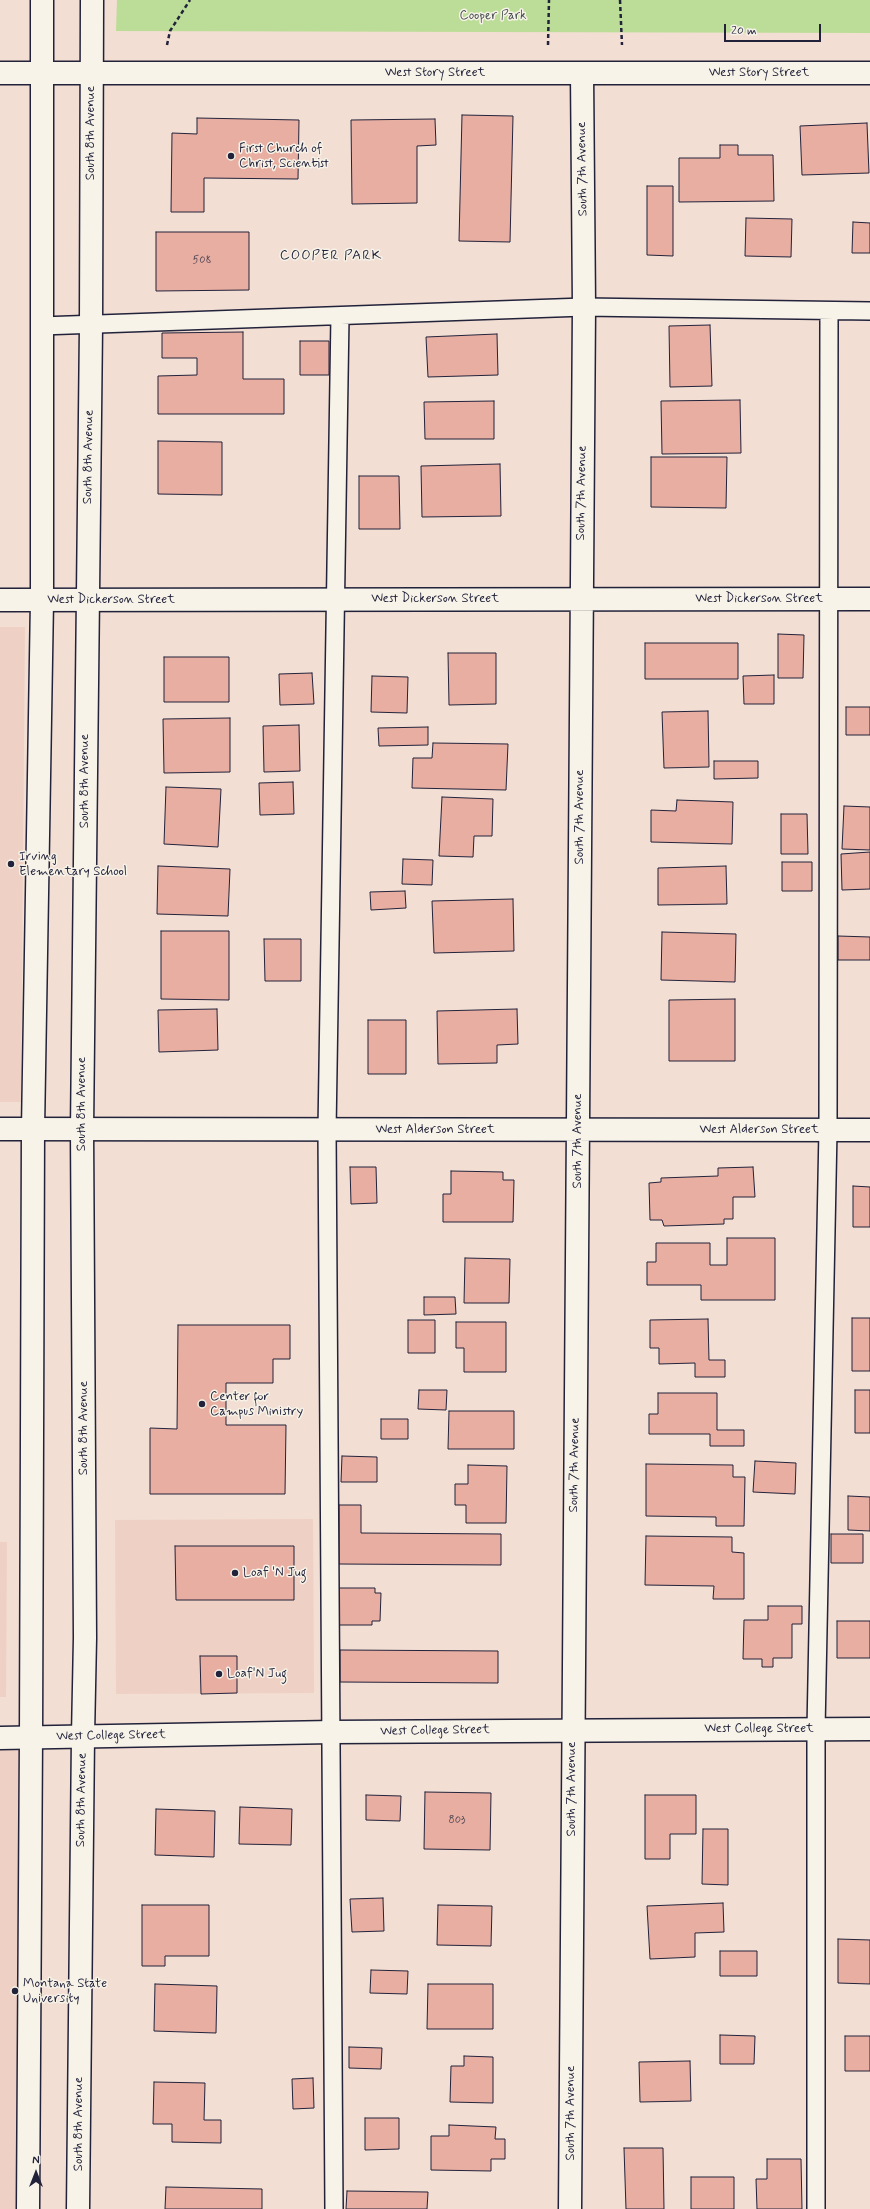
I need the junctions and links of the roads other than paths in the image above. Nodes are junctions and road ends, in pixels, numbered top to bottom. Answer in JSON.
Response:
{"nodes":[{"id":1,"x":42,"y":0,"type":"edge"},
{"id":2,"x":92,"y":0,"type":"edge"},
{"id":3,"x":0,"y":73,"type":"edge"},
{"id":4,"x":41,"y":73,"type":"junction"},
{"id":5,"x":90,"y":73,"type":"junction"},
{"id":6,"x":582,"y":73,"type":"junction"},
{"id":7,"x":870,"y":73,"type":"edge"},
{"id":8,"x":584,"y":307,"type":"junction"},
{"id":9,"x":829,"y":311,"type":"junction"},
{"id":10,"x":870,"y":311,"type":"edge"},
{"id":11,"x":340,"y":316,"type":"junction"},
{"id":12,"x":41,"y":326,"type":"junction"},
{"id":13,"x":91,"y":326,"type":"junction"},
{"id":14,"x":336,"y":599,"type":"junction"},
{"id":15,"x":581,"y":599,"type":"junction"},
{"id":16,"x":829,"y":599,"type":"junction"},
{"id":17,"x":870,"y":599,"type":"edge"},
{"id":18,"x":0,"y":600,"type":"edge"},
{"id":19,"x":42,"y":600,"type":"junction"},
{"id":20,"x":86,"y":600,"type":"junction"},
{"id":21,"x":0,"y":1129,"type":"edge"},
{"id":22,"x":33,"y":1129,"type":"junction"},
{"id":23,"x":82,"y":1129,"type":"junction"},
{"id":24,"x":327,"y":1130,"type":"junction"},
{"id":25,"x":578,"y":1130,"type":"junction"},
{"id":26,"x":828,"y":1130,"type":"junction"},
{"id":27,"x":870,"y":1130,"type":"edge"},
{"id":28,"x":816,"y":1729,"type":"junction"},
{"id":29,"x":870,"y":1729,"type":"edge"},
{"id":30,"x":573,"y":1730,"type":"junction"},
{"id":31,"x":332,"y":1732,"type":"junction"},
{"id":32,"x":82,"y":1736,"type":"junction"},
{"id":33,"x":31,"y":1737,"type":"junction"},
{"id":34,"x":0,"y":1738,"type":"edge"},
{"id":35,"x":28,"y":2209,"type":"edge"},
{"id":36,"x":78,"y":2209,"type":"edge"},
{"id":37,"x":334,"y":2209,"type":"edge"},
{"id":38,"x":570,"y":2209,"type":"edge"},
{"id":39,"x":816,"y":2209,"type":"edge"}],
"edges":[{"from":1,"to":4,"type":"street"},
{"from":2,"to":5,"type":"street","name":"South 8th Avenue"},
{"from":3,"to":4,"type":"street","name":"West Story Street"},
{"from":4,"to":5,"type":"street","name":"West Story Street"},
{"from":4,"to":12,"type":"street"},
{"from":5,"to":6,"type":"street","name":"West Story Street"},
{"from":5,"to":13,"type":"street","name":"South 8th Avenue"},
{"from":6,"to":7,"type":"street","name":"West Story Street"},
{"from":6,"to":8,"type":"street","name":"South 7th Avenue"},
{"from":8,"to":9,"type":"lane"},
{"from":8,"to":11,"type":"lane"},
{"from":8,"to":15,"type":"street","name":"South 7th Avenue"},
{"from":9,"to":10,"type":"lane"},
{"from":9,"to":16,"type":"lane"},
{"from":11,"to":13,"type":"lane"},
{"from":11,"to":14,"type":"lane"},
{"from":12,"to":13,"type":"lane"},
{"from":12,"to":19,"type":"street"},
{"from":13,"to":20,"type":"street","name":"South 8th Avenue"},
{"from":14,"to":15,"type":"street","name":"West Dickerson Street"},
{"from":14,"to":20,"type":"street","name":"West Dickerson Street"},
{"from":14,"to":24,"type":"lane"},
{"from":15,"to":16,"type":"street","name":"West Dickerson Street"},
{"from":15,"to":25,"type":"street","name":"South 7th Avenue"},
{"from":16,"to":17,"type":"street","name":"West Dickerson Street"},
{"from":16,"to":26,"type":"lane"},
{"from":18,"to":19,"type":"street","name":"West Dickerson Street"},
{"from":19,"to":20,"type":"street","name":"West Dickerson Street"},
{"from":19,"to":22,"type":"street"},
{"from":20,"to":23,"type":"street","name":"South 8th Avenue"},
{"from":21,"to":22,"type":"street","name":"West Alderson Street"},
{"from":22,"to":23,"type":"street","name":"West Alderson Street"},
{"from":22,"to":33,"type":"street"},
{"from":23,"to":24,"type":"street","name":"West Alderson Street"},
{"from":23,"to":32,"type":"street","name":"South 8th Avenue"},
{"from":24,"to":25,"type":"street","name":"West Alderson Street"},
{"from":24,"to":31,"type":"lane"},
{"from":25,"to":26,"type":"street","name":"West Alderson Street"},
{"from":25,"to":30,"type":"street","name":"South 7th Avenue"},
{"from":26,"to":27,"type":"street","name":"West Alderson Street"},
{"from":26,"to":28,"type":"lane"},
{"from":28,"to":29,"type":"street","name":"West College Street"},
{"from":28,"to":30,"type":"street","name":"West College Street"},
{"from":28,"to":39,"type":"lane"},
{"from":30,"to":31,"type":"street","name":"West College Street"},
{"from":30,"to":38,"type":"street","name":"South 7th Avenue"},
{"from":31,"to":32,"type":"street","name":"West College Street"},
{"from":31,"to":37,"type":"lane"},
{"from":32,"to":33,"type":"street","name":"West College Street"},
{"from":32,"to":36,"type":"street","name":"South 8th Avenue"},
{"from":33,"to":34,"type":"street","name":"West College Street"},
{"from":33,"to":35,"type":"street"}]}
